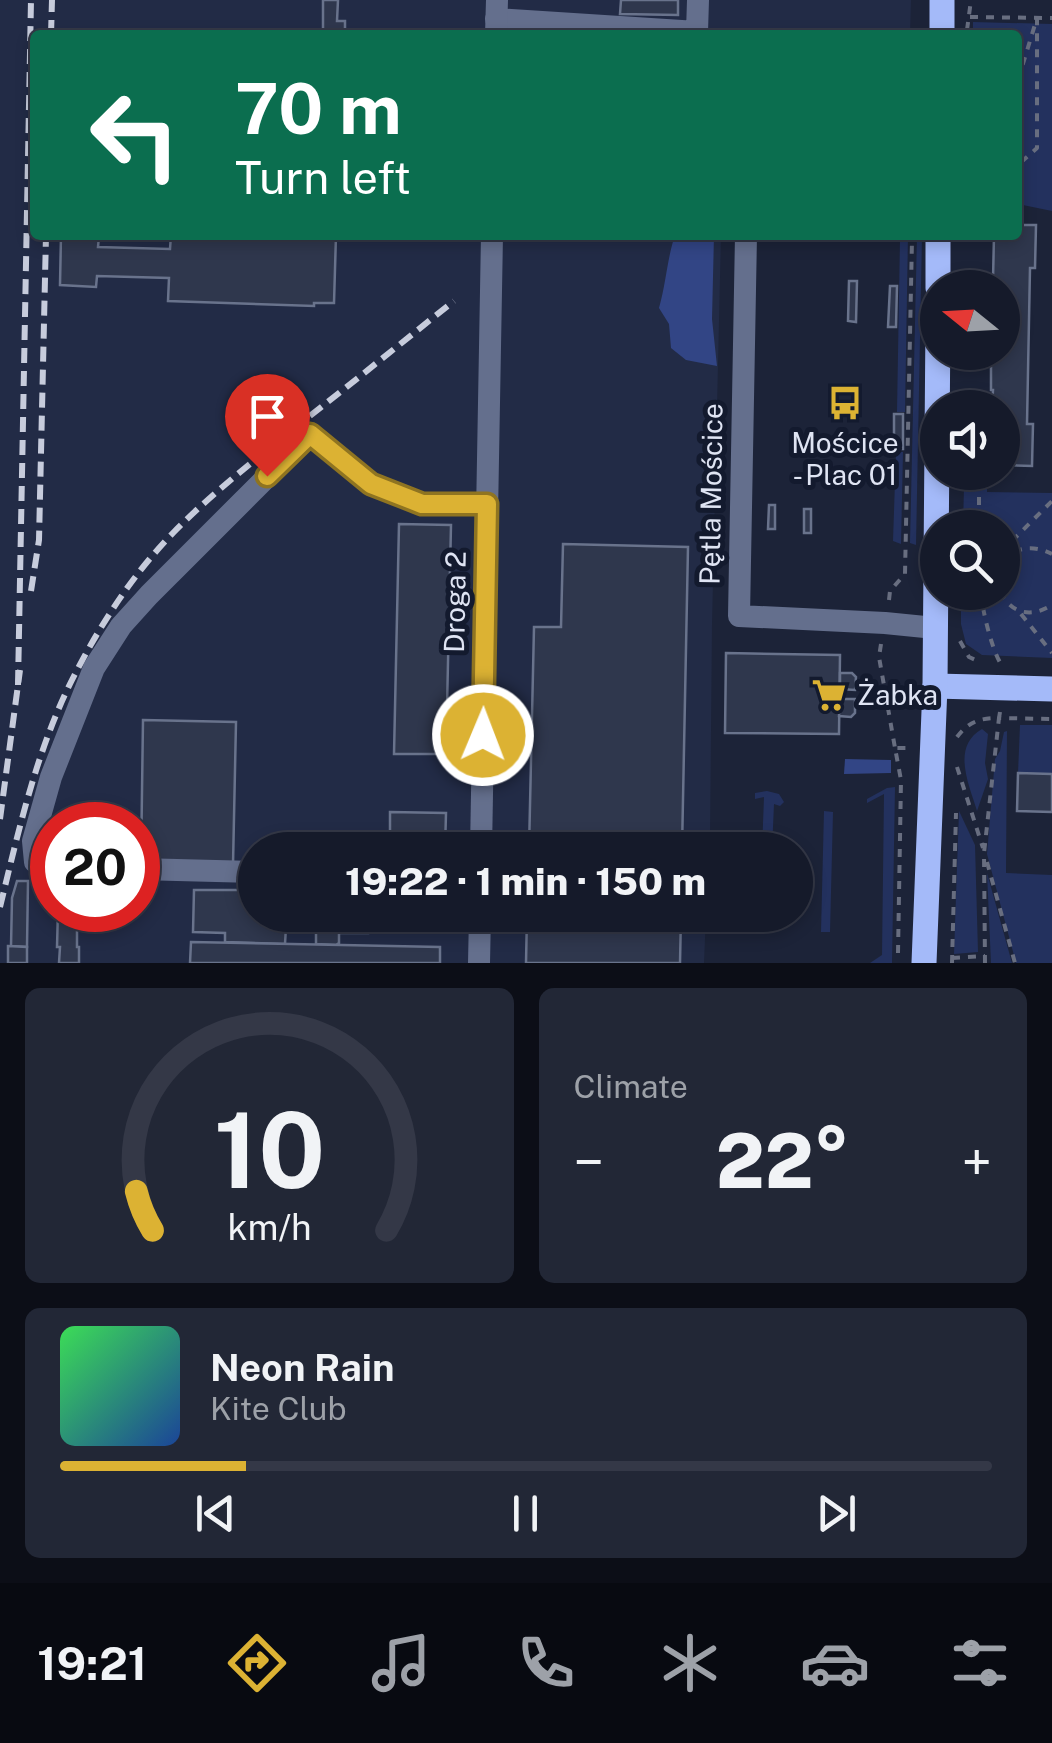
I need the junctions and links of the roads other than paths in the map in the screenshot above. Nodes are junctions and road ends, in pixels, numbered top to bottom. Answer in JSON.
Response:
{"nodes":[{"id":1,"x":698,"y":0,"type":"edge"},
{"id":2,"x":942,"y":0,"type":"edge"},
{"id":3,"x":496,"y":18,"type":"edge"},
{"id":4,"x":668,"y":30,"type":"edge"},
{"id":5,"x":697,"y":30,"type":"edge"},
{"id":6,"x":942,"y":30,"type":"edge"},
{"id":7,"x":492,"y":240,"type":"edge"},
{"id":8,"x":746,"y":240,"type":"edge"},
{"id":9,"x":938,"y":240,"type":"edge"},
{"id":10,"x":938,"y":270,"type":"edge"},
{"id":11,"x":939,"y":370,"type":"edge"},
{"id":12,"x":487,"y":504,"type":"junction"},
{"id":13,"x":946,"y":632,"type":"junction"},
{"id":14,"x":935,"y":686,"type":"junction"},
{"id":15,"x":1052,"y":689,"type":"edge"},
{"id":16,"x":44,"y":802,"type":"edge"},
{"id":17,"x":481,"y":832,"type":"edge"},
{"id":18,"x":160,"y":870,"type":"edge"},
{"id":19,"x":238,"y":872,"type":"edge"},
{"id":20,"x":479,"y":932,"type":"edge"},
{"id":21,"x":478,"y":963,"type":"edge"},
{"id":22,"x":924,"y":963,"type":"edge"}],
"edges":[{"from":1,"to":5,"type":"lane"},
{"from":2,"to":6,"type":"main road"},
{"from":3,"to":4,"type":"lane"},
{"from":7,"to":12,"type":"lane","name":"Droga 2"},
{"from":8,"to":13,"type":"lane","name":"Pętla Mościce"},
{"from":9,"to":10,"type":"main road"},
{"from":11,"to":13,"type":"main road"},
{"from":12,"to":16,"type":"lane"},
{"from":12,"to":17,"type":"lane","name":"Droga 2"},
{"from":13,"to":14,"type":"main road"},
{"from":14,"to":15,"type":"main road"},
{"from":14,"to":22,"type":"main road"},
{"from":18,"to":19,"type":"lane"},
{"from":20,"to":21,"type":"lane"}]}
